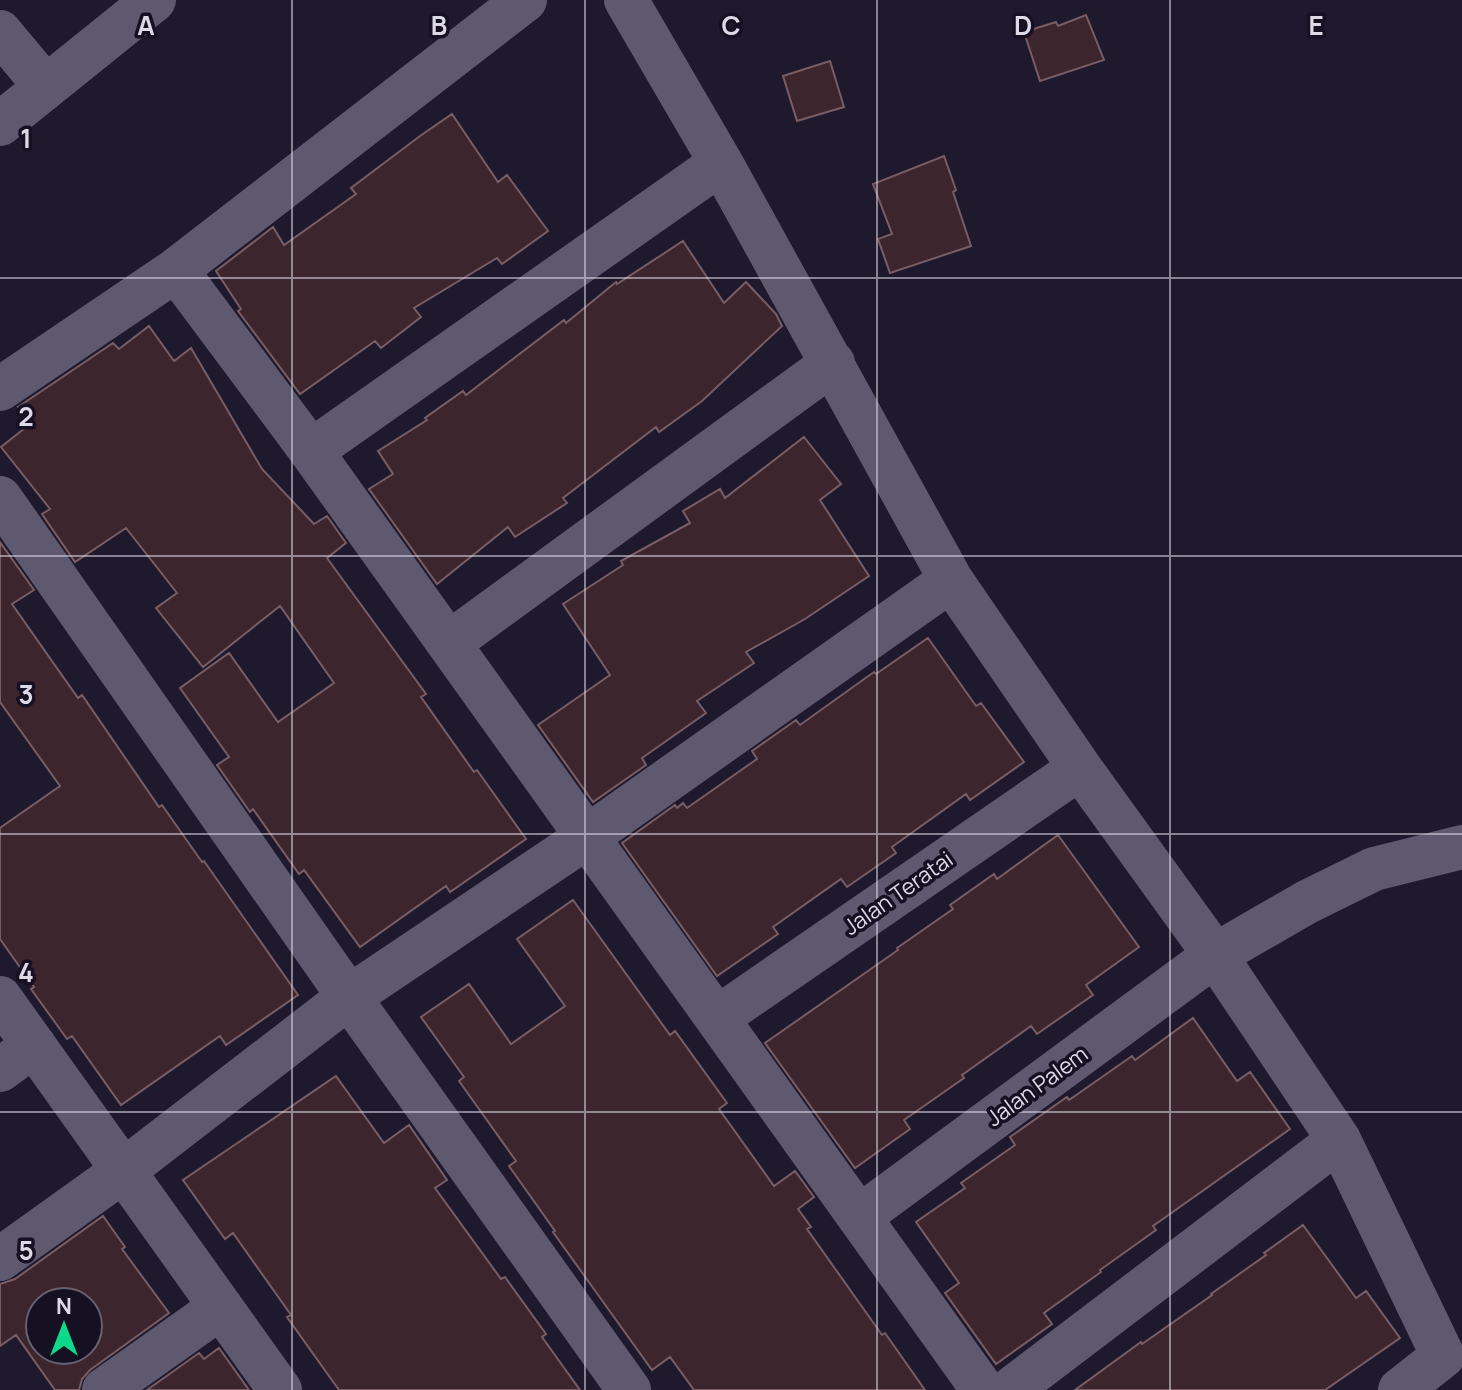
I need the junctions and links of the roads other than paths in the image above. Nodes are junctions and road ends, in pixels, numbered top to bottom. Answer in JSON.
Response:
{"nodes":[{"id":1,"x":154,"y":0,"type":"edge"},
{"id":2,"x":525,"y":0,"type":"edge"},
{"id":3,"x":626,"y":0,"type":"edge"},
{"id":4,"x":0,"y":32,"type":"edge"},
{"id":5,"x":46,"y":87,"type":"junction"},
{"id":6,"x":0,"y":124,"type":"edge"},
{"id":7,"x":721,"y":163,"type":"junction"},
{"id":8,"x":176,"y":270,"type":"junction"},
{"id":9,"x":833,"y":363,"type":"junction"},
{"id":10,"x":0,"y":389,"type":"edge"},
{"id":11,"x":311,"y":451,"type":"junction"},
{"id":12,"x":0,"y":498,"type":"edge"},
{"id":13,"x":951,"y":580,"type":"junction"},
{"id":14,"x":449,"y":643,"type":"junction"},
{"id":15,"x":1080,"y":768,"type":"junction"},
{"id":16,"x":587,"y":837,"type":"junction"},
{"id":17,"x":1462,"y":847,"type":"edge"},
{"id":18,"x":1215,"y":955,"type":"junction"},
{"id":19,"x":349,"y":997,"type":"junction"},
{"id":20,"x":0,"y":998,"type":"edge"},
{"id":21,"x":717,"y":1018,"type":"junction"},
{"id":22,"x":34,"y":1045,"type":"junction"},
{"id":23,"x":0,"y":1070,"type":"edge"},
{"id":24,"x":1339,"y":1140,"type":"junction"},
{"id":25,"x":123,"y":1171,"type":"junction"},
{"id":26,"x":859,"y":1217,"type":"junction"},
{"id":27,"x":0,"y":1259,"type":"edge"},
{"id":28,"x":221,"y":1307,"type":"junction"},
{"id":29,"x":104,"y":1390,"type":"edge"},
{"id":30,"x":280,"y":1390,"type":"edge"},
{"id":31,"x":629,"y":1390,"type":"edge"},
{"id":32,"x":983,"y":1390,"type":"edge"},
{"id":33,"x":1010,"y":1390,"type":"edge"},
{"id":34,"x":1400,"y":1390,"type":"edge"}],
"edges":[{"from":1,"to":5,"type":"street"},
{"from":2,"to":8,"type":"street"},
{"from":3,"to":7,"type":"street"},
{"from":4,"to":5,"type":"street"},
{"from":5,"to":6,"type":"street"},
{"from":7,"to":9,"type":"street"},
{"from":7,"to":11,"type":"street"},
{"from":8,"to":10,"type":"street"},
{"from":8,"to":11,"type":"street"},
{"from":9,"to":13,"type":"street"},
{"from":9,"to":14,"type":"street"},
{"from":11,"to":14,"type":"street"},
{"from":12,"to":19,"type":"street"},
{"from":13,"to":15,"type":"street"},
{"from":13,"to":16,"type":"street"},
{"from":14,"to":16,"type":"street"},
{"from":15,"to":18,"type":"street"},
{"from":15,"to":21,"type":"street","name":"Jalan Teratai"},
{"from":16,"to":19,"type":"street"},
{"from":16,"to":21,"type":"street"},
{"from":17,"to":18,"type":"street","name":"Jalan Palem"},
{"from":18,"to":24,"type":"street"},
{"from":18,"to":26,"type":"street","name":"Jalan Palem"},
{"from":19,"to":25,"type":"street"},
{"from":19,"to":31,"type":"street"},
{"from":20,"to":22,"type":"street"},
{"from":21,"to":26,"type":"street"},
{"from":22,"to":23,"type":"street"},
{"from":22,"to":25,"type":"street"},
{"from":24,"to":33,"type":"street"},
{"from":24,"to":34,"type":"street"},
{"from":25,"to":27,"type":"street"},
{"from":25,"to":28,"type":"street"},
{"from":26,"to":32,"type":"street"},
{"from":28,"to":29,"type":"street"},
{"from":28,"to":30,"type":"street"}]}
